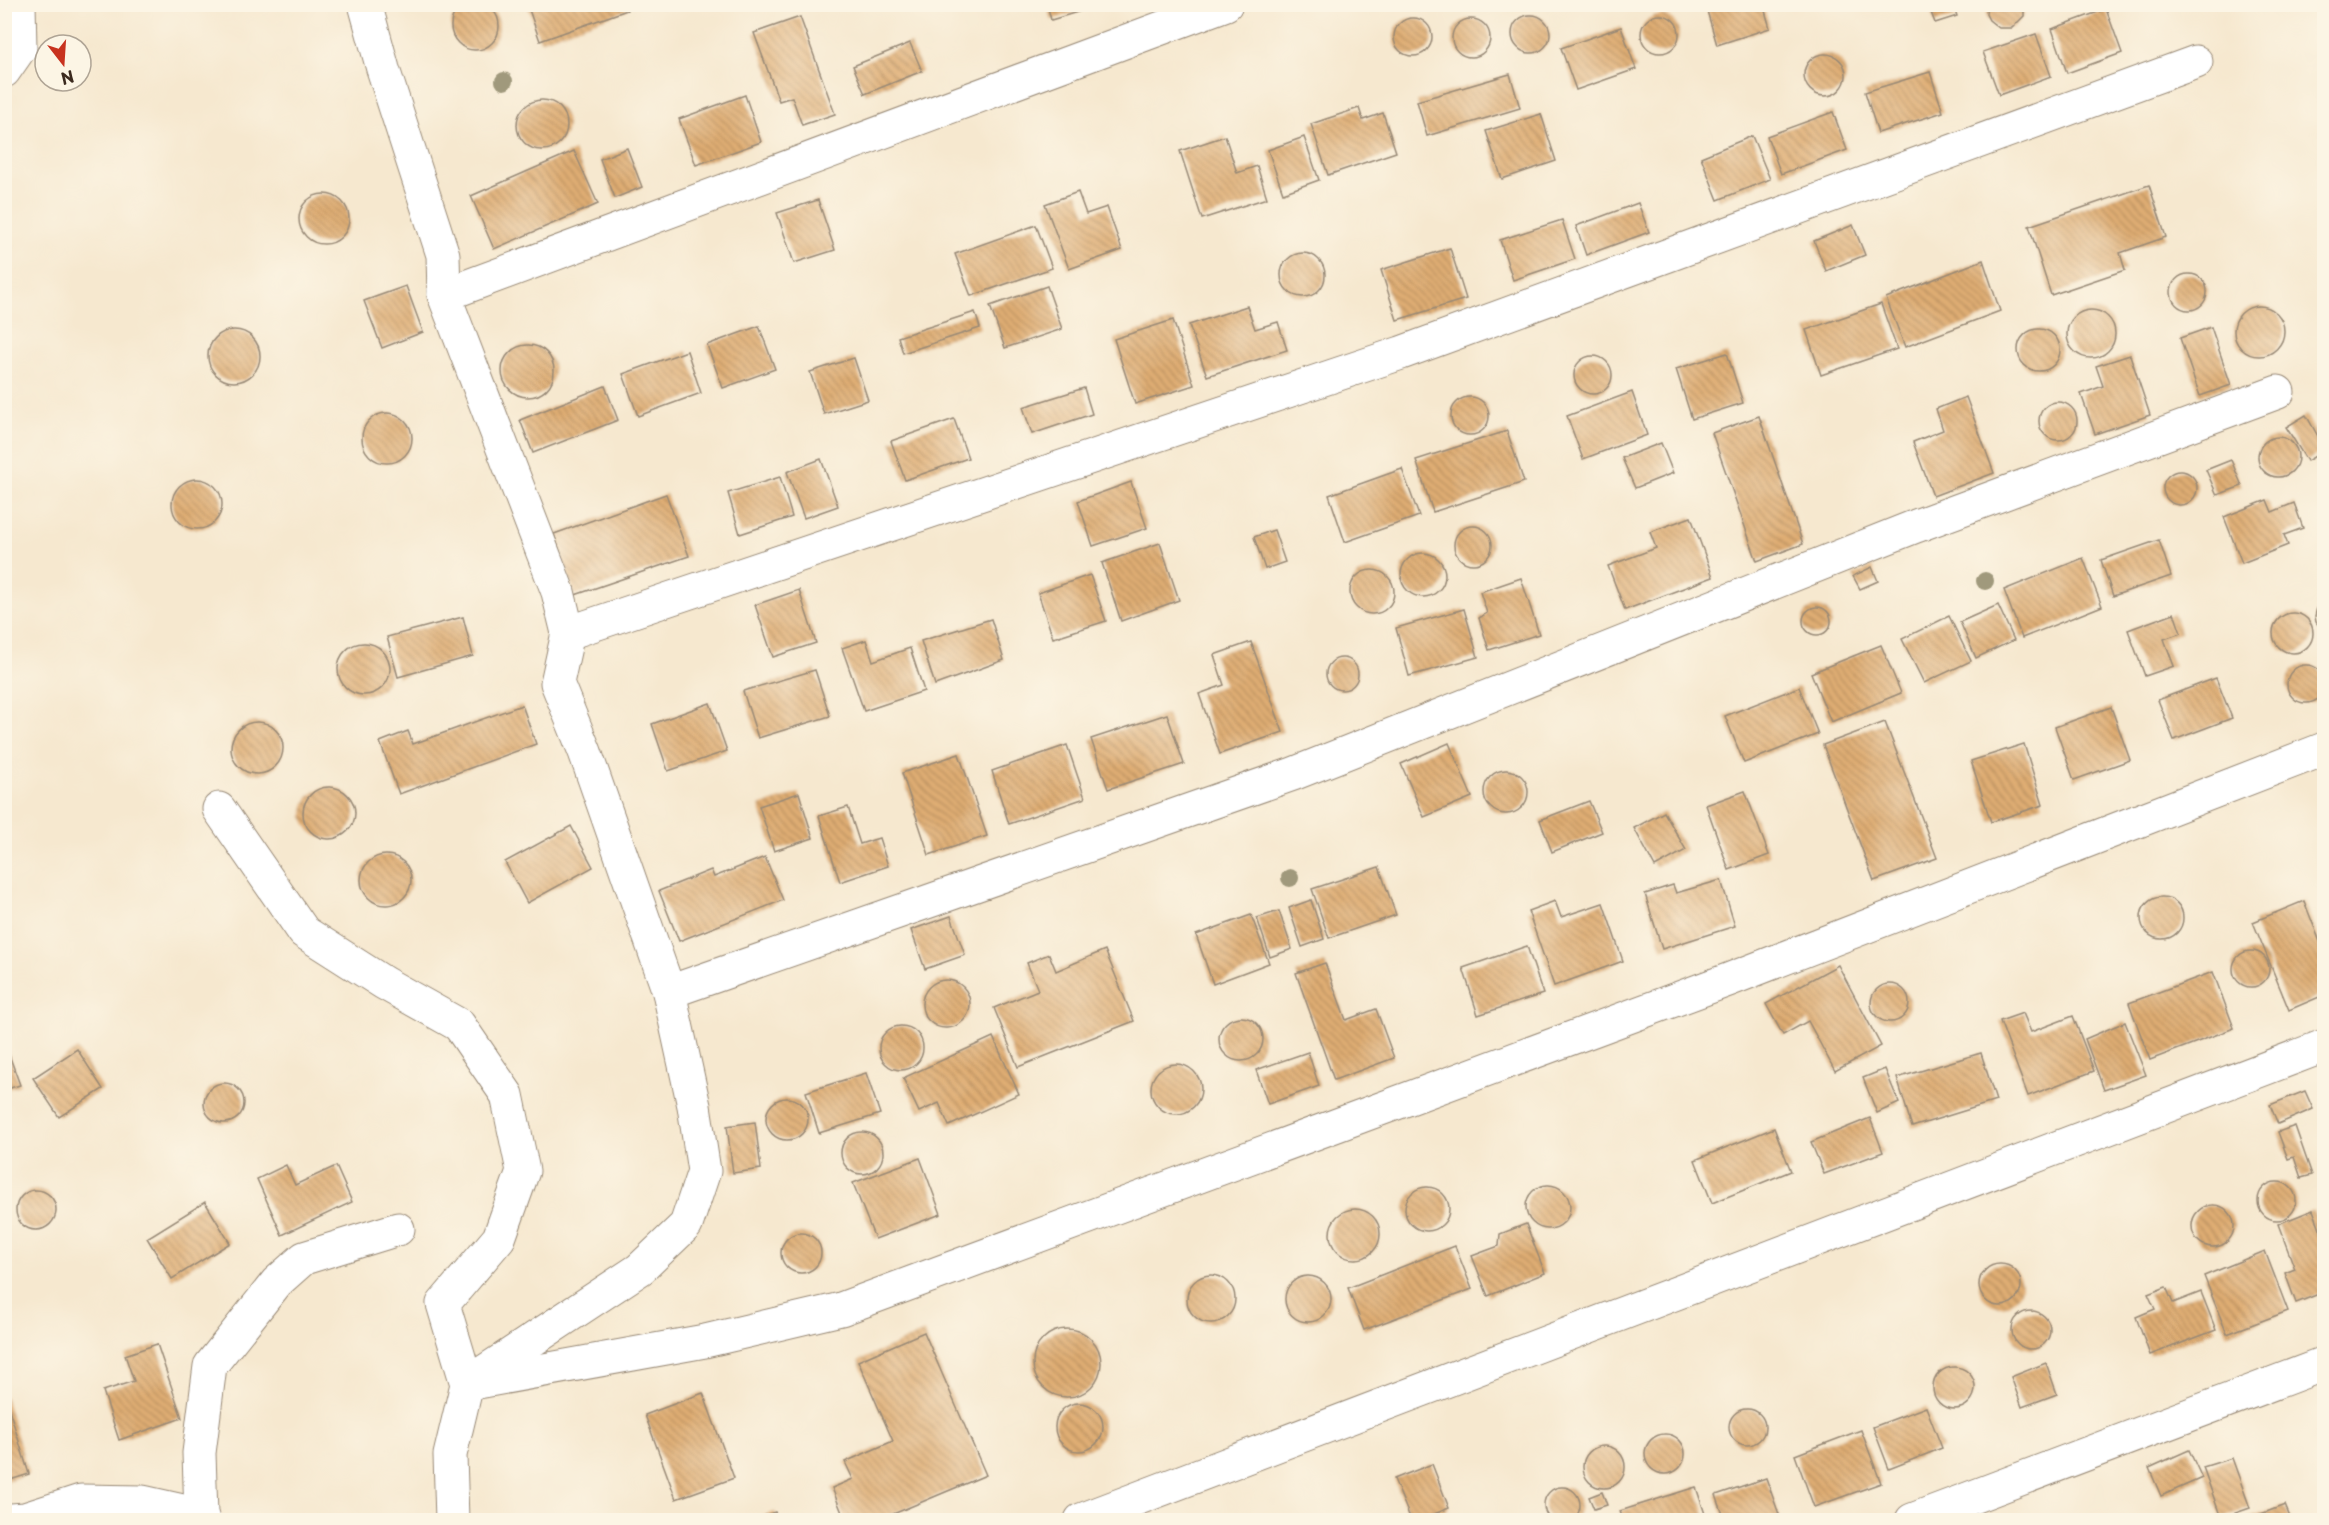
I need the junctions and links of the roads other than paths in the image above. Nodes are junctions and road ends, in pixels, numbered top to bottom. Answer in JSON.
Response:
{"nodes":[{"id":1,"x":19,"y":4,"type":"edge"},
{"id":2,"x":365,"y":4,"type":"edge"},
{"id":3,"x":1226,"y":4,"type":"edge"},
{"id":4,"x":2196,"y":62,"type":"dead end"},
{"id":5,"x":4,"y":70,"type":"edge"},
{"id":6,"x":444,"y":295,"type":"junction"},
{"id":7,"x":2278,"y":392,"type":"dead end"},
{"id":8,"x":567,"y":633,"type":"junction"},
{"id":9,"x":2325,"y":748,"type":"edge"},
{"id":10,"x":219,"y":809,"type":"dead end"},
{"id":11,"x":669,"y":993,"type":"junction"},
{"id":12,"x":2325,"y":1046,"type":"edge"},
{"id":13,"x":398,"y":1229,"type":"dead end"},
{"id":14,"x":2325,"y":1364,"type":"edge"},
{"id":15,"x":467,"y":1384,"type":"junction"},
{"id":16,"x":202,"y":1518,"type":"edge"},
{"id":17,"x":12,"y":1521,"type":"edge"},
{"id":18,"x":452,"y":1521,"type":"edge"},
{"id":19,"x":1081,"y":1521,"type":"edge"},
{"id":20,"x":1912,"y":1521,"type":"edge"}],
"edges":[{"from":1,"to":5,"type":"street"},
{"from":2,"to":6,"type":"street"},
{"from":3,"to":6,"type":"street"},
{"from":4,"to":8,"type":"street"},
{"from":6,"to":8,"type":"street"},
{"from":7,"to":11,"type":"street"},
{"from":8,"to":11,"type":"street"},
{"from":9,"to":15,"type":"street"},
{"from":10,"to":15,"type":"street"},
{"from":11,"to":15,"type":"street"},
{"from":12,"to":19,"type":"street"},
{"from":13,"to":16,"type":"street"},
{"from":14,"to":20,"type":"street"},
{"from":15,"to":18,"type":"street"},
{"from":16,"to":17,"type":"street"}]}
